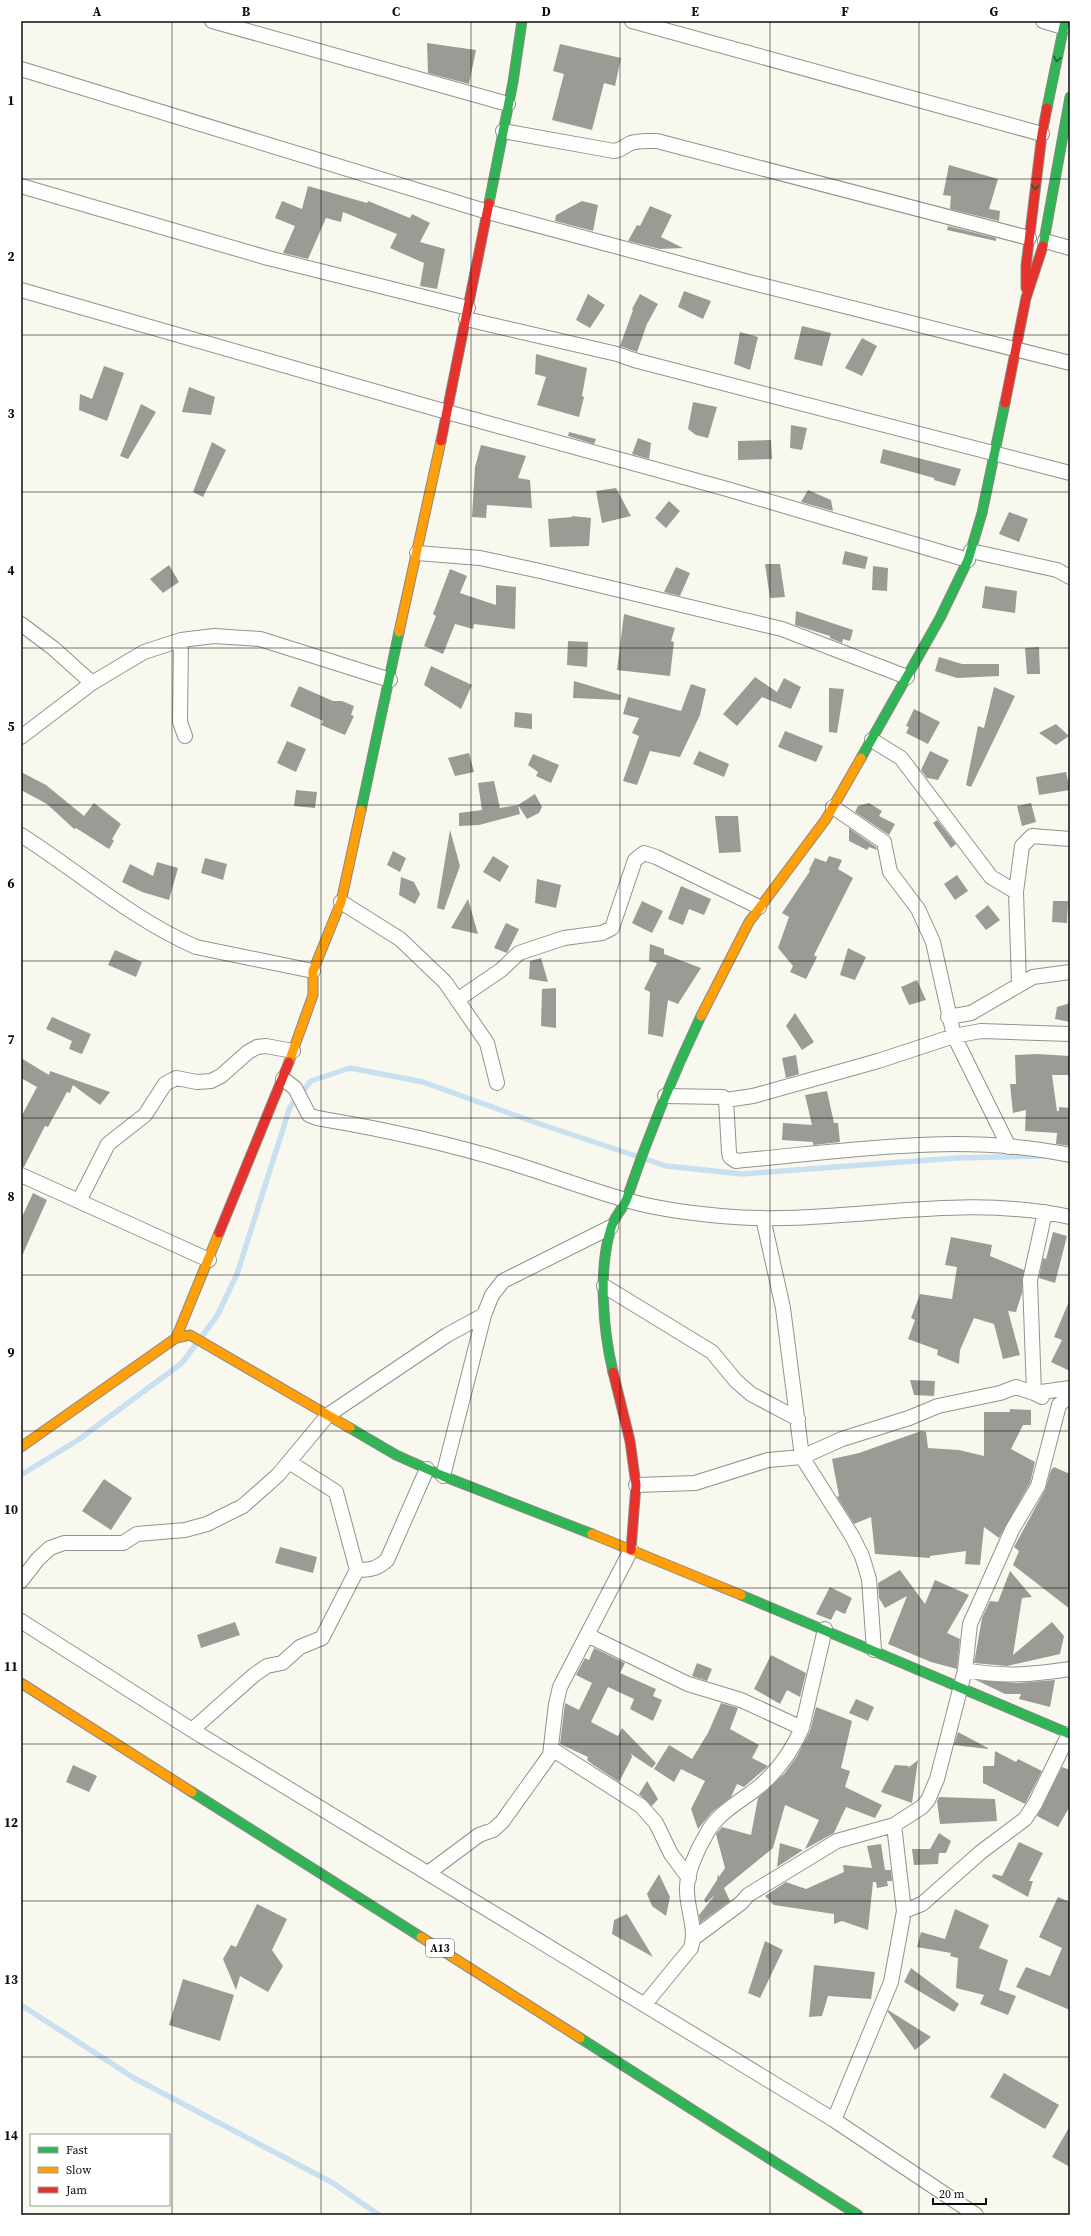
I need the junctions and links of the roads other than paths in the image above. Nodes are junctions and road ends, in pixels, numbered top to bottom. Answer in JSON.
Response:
{"nodes":[{"id":1,"x":212,"y":21,"type":"edge"},
{"id":2,"x":522,"y":21,"type":"edge"},
{"id":3,"x":632,"y":21,"type":"edge"},
{"id":4,"x":1043,"y":21,"type":"edge"},
{"id":5,"x":1064,"y":24,"type":"edge"},
{"id":6,"x":21,"y":69,"type":"edge"},
{"id":7,"x":1070,"y":97,"type":"edge"},
{"id":8,"x":508,"y":104,"type":"junction"},
{"id":9,"x":503,"y":131,"type":"junction"},
{"id":10,"x":1042,"y":134,"type":"junction"},
{"id":11,"x":1066,"y":139,"type":"edge"},
{"id":12,"x":21,"y":186,"type":"edge"},
{"id":13,"x":488,"y":212,"type":"junction"},
{"id":14,"x":1029,"y":238,"type":"junction"},
{"id":15,"x":1045,"y":241,"type":"junction"},
{"id":16,"x":1070,"y":248,"type":"edge"},
{"id":17,"x":21,"y":290,"type":"edge"},
{"id":18,"x":1026,"y":298,"type":"junction"},
{"id":19,"x":467,"y":314,"type":"junction"},
{"id":20,"x":1016,"y":348,"type":"junction"},
{"id":21,"x":1070,"y":364,"type":"edge"},
{"id":22,"x":448,"y":412,"type":"junction"},
{"id":23,"x":995,"y":452,"type":"junction"},
{"id":24,"x":1070,"y":473,"type":"edge"},
{"id":25,"x":417,"y":553,"type":"junction"},
{"id":26,"x":970,"y":556,"type":"junction"},
{"id":27,"x":1070,"y":578,"type":"edge"},
{"id":28,"x":21,"y":624,"type":"edge"},
{"id":29,"x":181,"y":640,"type":"junction"},
{"id":30,"x":907,"y":677,"type":"junction"},
{"id":31,"x":390,"y":680,"type":"junction"},
{"id":32,"x":92,"y":683,"type":"junction"},
{"id":33,"x":21,"y":736,"type":"edge"},
{"id":34,"x":185,"y":736,"type":"dead end"},
{"id":35,"x":872,"y":740,"type":"junction"},
{"id":36,"x":833,"y":807,"type":"junction"},
{"id":37,"x":21,"y":835,"type":"edge"},
{"id":38,"x":1070,"y":839,"type":"edge"},
{"id":39,"x":1016,"y":892,"type":"junction"},
{"id":40,"x":341,"y":902,"type":"junction"},
{"id":41,"x":760,"y":907,"type":"junction"},
{"id":42,"x":313,"y":971,"type":"junction"},
{"id":43,"x":1070,"y":972,"type":"edge"},
{"id":44,"x":1019,"y":984,"type":"junction"},
{"id":45,"x":457,"y":1000,"type":"junction"},
{"id":46,"x":948,"y":1017,"type":"junction"},
{"id":47,"x":1070,"y":1034,"type":"edge"},
{"id":48,"x":954,"y":1036,"type":"junction"},
{"id":49,"x":293,"y":1051,"type":"junction"},
{"id":50,"x":496,"y":1083,"type":"dead end"},
{"id":51,"x":289,"y":1084,"type":"junction"},
{"id":52,"x":665,"y":1096,"type":"junction"},
{"id":53,"x":726,"y":1100,"type":"junction"},
{"id":54,"x":1009,"y":1147,"type":"junction"},
{"id":55,"x":1070,"y":1155,"type":"edge"},
{"id":56,"x":21,"y":1175,"type":"edge"},
{"id":57,"x":626,"y":1200,"type":"junction"},
{"id":58,"x":79,"y":1201,"type":"junction"},
{"id":59,"x":1045,"y":1212,"type":"junction"},
{"id":60,"x":1070,"y":1217,"type":"edge"},
{"id":61,"x":763,"y":1218,"type":"junction"},
{"id":62,"x":611,"y":1227,"type":"junction"},
{"id":63,"x":209,"y":1260,"type":"junction"},
{"id":64,"x":604,"y":1286,"type":"junction"},
{"id":65,"x":484,"y":1315,"type":"junction"},
{"id":66,"x":176,"y":1338,"type":"junction"},
{"id":67,"x":1070,"y":1388,"type":"edge"},
{"id":68,"x":1034,"y":1393,"type":"junction"},
{"id":69,"x":1070,"y":1395,"type":"edge"},
{"id":70,"x":1060,"y":1405,"type":"junction"},
{"id":71,"x":328,"y":1415,"type":"junction"},
{"id":72,"x":798,"y":1418,"type":"junction"},
{"id":73,"x":21,"y":1447,"type":"edge"},
{"id":74,"x":802,"y":1457,"type":"junction"},
{"id":75,"x":289,"y":1462,"type":"junction"},
{"id":76,"x":427,"y":1469,"type":"junction"},
{"id":77,"x":443,"y":1476,"type":"junction"},
{"id":78,"x":636,"y":1485,"type":"junction"},
{"id":79,"x":631,"y":1550,"type":"junction"},
{"id":80,"x":357,"y":1570,"type":"junction"},
{"id":81,"x":21,"y":1581,"type":"edge"},
{"id":82,"x":21,"y":1621,"type":"edge"},
{"id":83,"x":825,"y":1629,"type":"junction"},
{"id":84,"x":587,"y":1635,"type":"junction"},
{"id":85,"x":874,"y":1650,"type":"junction"},
{"id":86,"x":1070,"y":1669,"type":"edge"},
{"id":87,"x":964,"y":1670,"type":"junction"},
{"id":88,"x":21,"y":1683,"type":"edge"},
{"id":89,"x":959,"y":1687,"type":"junction"},
{"id":90,"x":802,"y":1728,"type":"junction"},
{"id":91,"x":192,"y":1730,"type":"junction"},
{"id":92,"x":1069,"y":1734,"type":"edge"},
{"id":93,"x":552,"y":1749,"type":"junction"},
{"id":94,"x":894,"y":1825,"type":"junction"},
{"id":95,"x":428,"y":1873,"type":"junction"},
{"id":96,"x":688,"y":1878,"type":"junction"},
{"id":97,"x":904,"y":1911,"type":"junction"},
{"id":98,"x":694,"y":1938,"type":"junction"},
{"id":99,"x":645,"y":2004,"type":"junction"},
{"id":100,"x":834,"y":2120,"type":"junction"},
{"id":101,"x":858,"y":2215,"type":"edge"},
{"id":102,"x":976,"y":2215,"type":"edge"}],
"edges":[{"from":1,"to":8,"type":"street"},
{"from":2,"to":8,"type":"main road"},
{"from":3,"to":10,"type":"street"},
{"from":4,"to":5,"type":"street"},
{"from":5,"to":10,"type":"main road","one_way":true},
{"from":6,"to":13,"type":"street"},
{"from":7,"to":11,"type":"main road"},
{"from":8,"to":9,"type":"main road"},
{"from":9,"to":13,"type":"main road"},
{"from":9,"to":14,"type":"street"},
{"from":10,"to":14,"type":"main road","one_way":true},
{"from":11,"to":15,"type":"main road"},
{"from":12,"to":19,"type":"street"},
{"from":13,"to":19,"type":"main road"},
{"from":13,"to":20,"type":"street"},
{"from":14,"to":18,"type":"main road"},
{"from":15,"to":16,"type":"street"},
{"from":15,"to":18,"type":"main road"},
{"from":17,"to":22,"type":"street"},
{"from":18,"to":20,"type":"main road"},
{"from":19,"to":22,"type":"main road"},
{"from":19,"to":23,"type":"street"},
{"from":20,"to":21,"type":"street"},
{"from":20,"to":23,"type":"main road"},
{"from":22,"to":25,"type":"main road"},
{"from":22,"to":26,"type":"street"},
{"from":23,"to":24,"type":"street"},
{"from":23,"to":26,"type":"main road"},
{"from":25,"to":30,"type":"street"},
{"from":25,"to":31,"type":"main road"},
{"from":26,"to":27,"type":"street"},
{"from":26,"to":30,"type":"main road"},
{"from":28,"to":32,"type":"street"},
{"from":29,"to":31,"type":"street"},
{"from":29,"to":32,"type":"street"},
{"from":29,"to":34,"type":"street"},
{"from":30,"to":35,"type":"main road"},
{"from":31,"to":40,"type":"main road"},
{"from":32,"to":33,"type":"street"},
{"from":35,"to":36,"type":"main road"},
{"from":35,"to":39,"type":"street"},
{"from":36,"to":41,"type":"main road"},
{"from":36,"to":46,"type":"street"},
{"from":37,"to":42,"type":"street"},
{"from":38,"to":39,"type":"street"},
{"from":39,"to":44,"type":"street"},
{"from":40,"to":42,"type":"main road"},
{"from":40,"to":45,"type":"street"},
{"from":41,"to":45,"type":"street"},
{"from":41,"to":52,"type":"main road"},
{"from":42,"to":49,"type":"main road"},
{"from":43,"to":44,"type":"street"},
{"from":44,"to":46,"type":"street"},
{"from":45,"to":50,"type":"street"},
{"from":46,"to":48,"type":"street"},
{"from":47,"to":48,"type":"street"},
{"from":48,"to":53,"type":"street"},
{"from":48,"to":54,"type":"street"},
{"from":49,"to":51,"type":"main road"},
{"from":49,"to":58,"type":"street"},
{"from":51,"to":57,"type":"street"},
{"from":51,"to":63,"type":"main road"},
{"from":52,"to":53,"type":"street"},
{"from":52,"to":57,"type":"main road"},
{"from":53,"to":54,"type":"street"},
{"from":54,"to":55,"type":"street"},
{"from":56,"to":58,"type":"street"},
{"from":57,"to":61,"type":"street"},
{"from":57,"to":62,"type":"main road"},
{"from":58,"to":63,"type":"street"},
{"from":59,"to":60,"type":"street"},
{"from":59,"to":61,"type":"street"},
{"from":59,"to":68,"type":"street"},
{"from":61,"to":72,"type":"street"},
{"from":62,"to":64,"type":"main road"},
{"from":62,"to":65,"type":"street"},
{"from":63,"to":66,"type":"main road"},
{"from":64,"to":72,"type":"street"},
{"from":64,"to":78,"type":"main road"},
{"from":65,"to":71,"type":"street"},
{"from":65,"to":77,"type":"street"},
{"from":66,"to":71,"type":"main road"},
{"from":66,"to":73,"type":"main road"},
{"from":67,"to":68,"type":"street"},
{"from":68,"to":70,"type":"street"},
{"from":68,"to":74,"type":"street"},
{"from":69,"to":70,"type":"street"},
{"from":70,"to":87,"type":"street"},
{"from":71,"to":75,"type":"street"},
{"from":71,"to":76,"type":"main road"},
{"from":72,"to":74,"type":"street"},
{"from":74,"to":78,"type":"street"},
{"from":74,"to":85,"type":"street"},
{"from":75,"to":80,"type":"street"},
{"from":75,"to":81,"type":"street"},
{"from":76,"to":77,"type":"main road"},
{"from":76,"to":80,"type":"street"},
{"from":77,"to":79,"type":"main road"},
{"from":78,"to":79,"type":"main road"},
{"from":79,"to":83,"type":"main road"},
{"from":79,"to":84,"type":"street"},
{"from":80,"to":91,"type":"street"},
{"from":82,"to":91,"type":"street"},
{"from":83,"to":85,"type":"main road"},
{"from":83,"to":90,"type":"street"},
{"from":84,"to":90,"type":"street"},
{"from":84,"to":93,"type":"street"},
{"from":85,"to":89,"type":"main road"},
{"from":86,"to":87,"type":"street"},
{"from":87,"to":89,"type":"street"},
{"from":88,"to":101,"type":"main road","number":"A13"},
{"from":89,"to":92,"type":"main road"},
{"from":89,"to":94,"type":"street"},
{"from":90,"to":96,"type":"street"},
{"from":91,"to":95,"type":"street"},
{"from":92,"to":97,"type":"street"},
{"from":93,"to":95,"type":"street"},
{"from":93,"to":96,"type":"street"},
{"from":94,"to":97,"type":"street"},
{"from":94,"to":98,"type":"street"},
{"from":95,"to":99,"type":"street"},
{"from":96,"to":98,"type":"street"},
{"from":97,"to":100,"type":"street"},
{"from":98,"to":99,"type":"street"},
{"from":99,"to":100,"type":"street"},
{"from":100,"to":102,"type":"street"}]}
